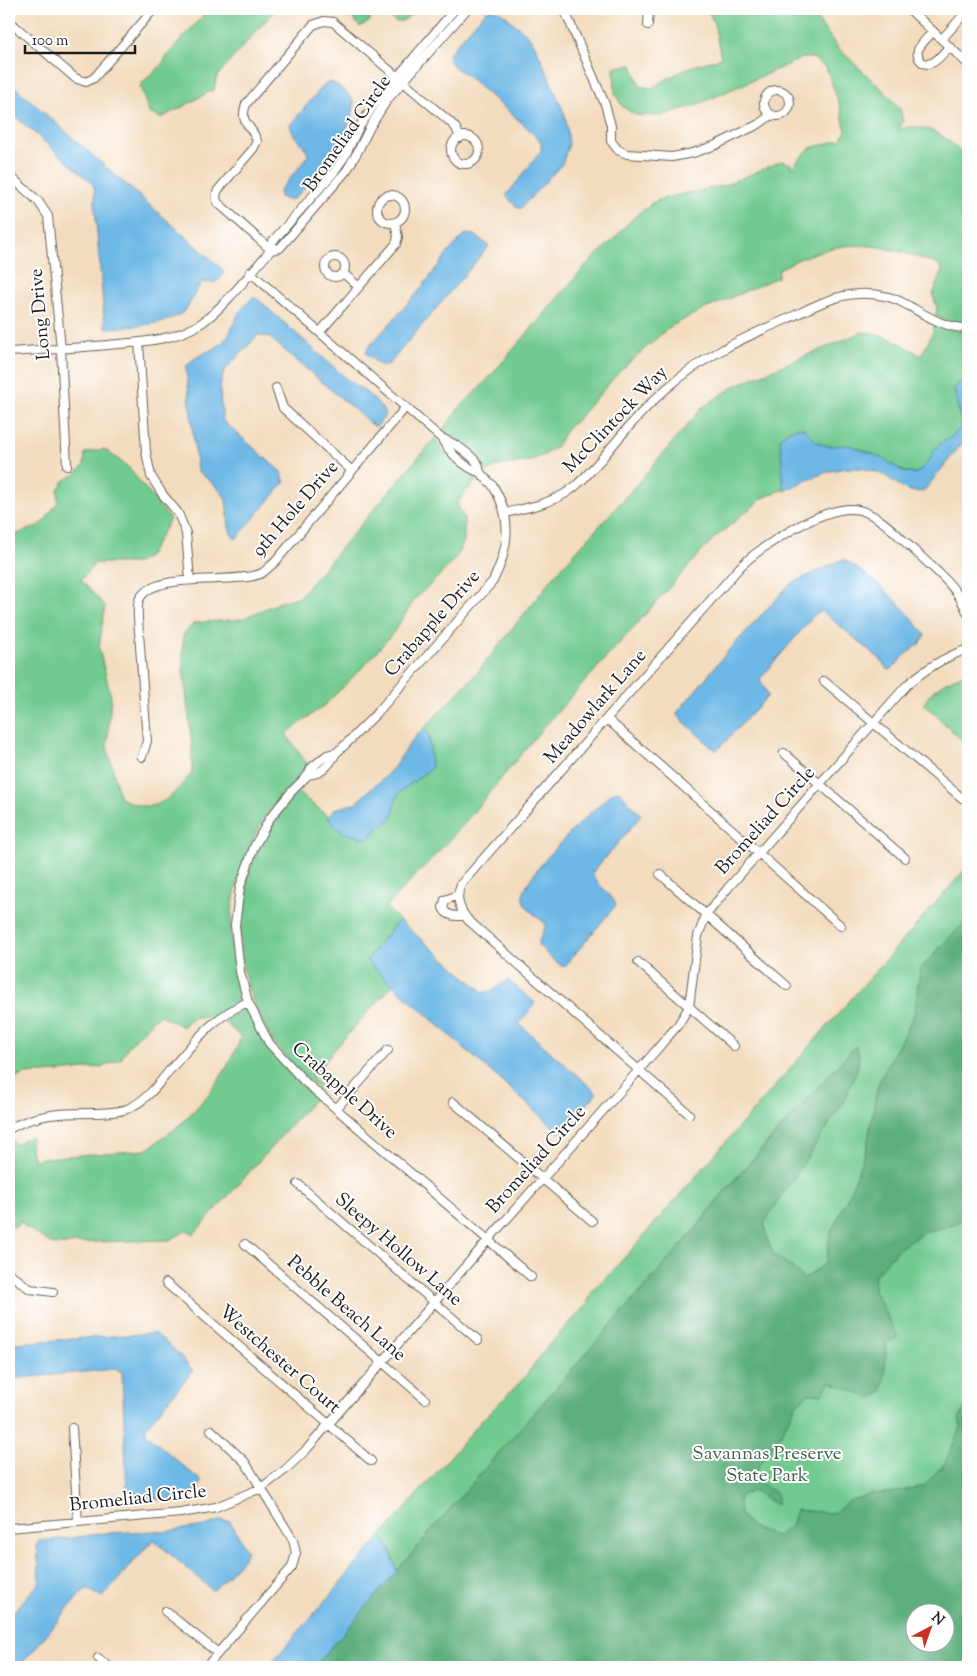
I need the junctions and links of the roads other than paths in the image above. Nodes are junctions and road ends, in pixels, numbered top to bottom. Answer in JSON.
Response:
{"nodes":[{"id":1,"x":154,"y":9,"type":"edge"},
{"id":2,"x":455,"y":9,"type":"edge"},
{"id":3,"x":467,"y":9,"type":"edge"},
{"id":4,"x":564,"y":9,"type":"edge"},
{"id":5,"x":649,"y":9,"type":"edge"},
{"id":6,"x":909,"y":9,"type":"edge"},
{"id":7,"x":968,"y":10,"type":"edge"},
{"id":8,"x":9,"y":21,"type":"edge"},
{"id":9,"x":648,"y":25,"type":"dead end"},
{"id":10,"x":933,"y":31,"type":"junction"},
{"id":11,"x":942,"y":39,"type":"junction"},
{"id":12,"x":950,"y":47,"type":"junction"},
{"id":13,"x":968,"y":64,"type":"edge"},
{"id":14,"x":395,"y":77,"type":"junction"},
{"id":15,"x":403,"y":83,"type":"junction"},
{"id":16,"x":771,"y":114,"type":"dead end"},
{"id":17,"x":460,"y":138,"type":"dead end"},
{"id":18,"x":9,"y":175,"type":"edge"},
{"id":19,"x":395,"y":222,"type":"dead end"},
{"id":20,"x":271,"y":250,"type":"junction"},
{"id":21,"x":250,"y":272,"type":"junction"},
{"id":22,"x":343,"y":273,"type":"dead end"},
{"id":23,"x":359,"y":287,"type":"junction"},
{"id":24,"x":968,"y":328,"type":"edge"},
{"id":25,"x":320,"y":332,"type":"junction"},
{"id":26,"x":140,"y":342,"type":"junction"},
{"id":27,"x":61,"y":349,"type":"junction"},
{"id":28,"x":9,"y":352,"type":"edge"},
{"id":29,"x":276,"y":388,"type":"dead end"},
{"id":30,"x":406,"y":407,"type":"junction"},
{"id":31,"x":67,"y":466,"type":"dead end"},
{"id":32,"x":351,"y":470,"type":"junction"},
{"id":33,"x":505,"y":513,"type":"junction"},
{"id":34,"x":190,"y":580,"type":"junction"},
{"id":35,"x":968,"y":614,"type":"edge"},
{"id":36,"x":968,"y":649,"type":"edge"},
{"id":37,"x":824,"y":681,"type":"dead end"},
{"id":38,"x":607,"y":720,"type":"junction"},
{"id":39,"x":872,"y":723,"type":"junction"},
{"id":40,"x":784,"y":753,"type":"dead end"},
{"id":41,"x":142,"y":758,"type":"dead end"},
{"id":42,"x":821,"y":784,"type":"junction"},
{"id":43,"x":962,"y":798,"type":"dead end"},
{"id":44,"x":759,"y":854,"type":"junction"},
{"id":45,"x":905,"y":858,"type":"dead end"},
{"id":46,"x":660,"y":874,"type":"dead end"},
{"id":47,"x":458,"y":895,"type":"junction"},
{"id":48,"x":706,"y":915,"type":"junction"},
{"id":49,"x":465,"y":916,"type":"junction"},
{"id":50,"x":841,"y":926,"type":"dead end"},
{"id":51,"x":638,"y":962,"type":"dead end"},
{"id":52,"x":787,"y":986,"type":"dead end"},
{"id":53,"x":248,"y":1002,"type":"junction"},
{"id":54,"x":689,"y":1007,"type":"junction"},
{"id":55,"x":734,"y":1046,"type":"dead end"},
{"id":56,"x":388,"y":1050,"type":"dead end"},
{"id":57,"x":639,"y":1070,"type":"junction"},
{"id":58,"x":453,"y":1102,"type":"dead end"},
{"id":59,"x":336,"y":1109,"type":"junction"},
{"id":60,"x":689,"y":1114,"type":"dead end"},
{"id":61,"x":9,"y":1129,"type":"edge"},
{"id":62,"x":542,"y":1178,"type":"junction"},
{"id":63,"x":298,"y":1184,"type":"dead end"},
{"id":64,"x":592,"y":1221,"type":"dead end"},
{"id":65,"x":489,"y":1239,"type":"junction"},
{"id":66,"x":245,"y":1244,"type":"dead end"},
{"id":67,"x":9,"y":1273,"type":"edge"},
{"id":68,"x":531,"y":1277,"type":"dead end"},
{"id":69,"x":166,"y":1283,"type":"dead end"},
{"id":70,"x":53,"y":1292,"type":"dead end"},
{"id":71,"x":435,"y":1303,"type":"junction"},
{"id":72,"x":478,"y":1340,"type":"dead end"},
{"id":73,"x":382,"y":1362,"type":"junction"},
{"id":74,"x":425,"y":1399,"type":"dead end"},
{"id":75,"x":328,"y":1424,"type":"junction"},
{"id":76,"x":72,"y":1428,"type":"dead end"},
{"id":77,"x":210,"y":1430,"type":"dead end"},
{"id":78,"x":371,"y":1461,"type":"dead end"},
{"id":79,"x":261,"y":1488,"type":"junction"},
{"id":80,"x":78,"y":1522,"type":"junction"},
{"id":81,"x":9,"y":1528,"type":"edge"},
{"id":82,"x":165,"y":1611,"type":"dead end"},
{"id":83,"x":218,"y":1653,"type":"junction"},
{"id":84,"x":98,"y":1658,"type":"dead end"},
{"id":85,"x":109,"y":1667,"type":"edge"},
{"id":86,"x":206,"y":1667,"type":"edge"}],
"edges":[{"from":1,"to":8,"type":"street"},
{"from":2,"to":14,"type":"street","name":"Bromeliad Circle"},
{"from":3,"to":15,"type":"street","name":"Bromeliad Circle"},
{"from":4,"to":16,"type":"street"},
{"from":5,"to":9,"type":"street"},
{"from":6,"to":10,"type":"street"},
{"from":7,"to":11,"type":"street"},
{"from":10,"to":11,"type":"street"},
{"from":10,"to":12,"type":"street"},
{"from":11,"to":12,"type":"street"},
{"from":12,"to":13,"type":"street"},
{"from":14,"to":15,"type":"street"},
{"from":14,"to":20,"type":"street","name":"Bromeliad Circle"},
{"from":14,"to":20,"type":"street"},
{"from":15,"to":17,"type":"street"},
{"from":15,"to":20,"type":"street","name":"Bromeliad Circle"},
{"from":18,"to":27,"type":"street","name":"Long Drive"},
{"from":19,"to":23,"type":"street"},
{"from":20,"to":21,"type":"street","name":"Bromeliad Circle"},
{"from":21,"to":25,"type":"street","name":"Crabapple Drive"},
{"from":21,"to":26,"type":"street","name":"Bromeliad Circle"},
{"from":22,"to":23,"type":"street"},
{"from":23,"to":25,"type":"street"},
{"from":24,"to":33,"type":"street","name":"McClintock Way"},
{"from":25,"to":30,"type":"street","name":"Crabapple Drive"},
{"from":26,"to":27,"type":"street","name":"Bromeliad Circle"},
{"from":26,"to":34,"type":"street"},
{"from":27,"to":28,"type":"street","name":"Bromeliad Circle"},
{"from":27,"to":31,"type":"street","name":"Long Drive"},
{"from":29,"to":32,"type":"street"},
{"from":30,"to":32,"type":"street","name":"9th Hole Drive"},
{"from":30,"to":33,"type":"street","name":"Crabapple Drive"},
{"from":32,"to":34,"type":"street","name":"9th Hole Drive"},
{"from":33,"to":53,"type":"street","name":"Crabapple Drive"},
{"from":34,"to":41,"type":"street","name":"9th Hole Drive"},
{"from":35,"to":38,"type":"street","name":"Meadowlark Lane"},
{"from":36,"to":39,"type":"street","name":"Bromeliad Circle"},
{"from":37,"to":39,"type":"street"},
{"from":38,"to":44,"type":"street"},
{"from":38,"to":47,"type":"street","name":"Meadowlark Lane"},
{"from":39,"to":42,"type":"street","name":"Bromeliad Circle"},
{"from":39,"to":43,"type":"street"},
{"from":40,"to":42,"type":"street"},
{"from":42,"to":44,"type":"street","name":"Bromeliad Circle"},
{"from":42,"to":45,"type":"street"},
{"from":44,"to":48,"type":"street","name":"Bromeliad Circle"},
{"from":44,"to":50,"type":"street"},
{"from":46,"to":48,"type":"street"},
{"from":47,"to":49,"type":"street"},
{"from":47,"to":49,"type":"street","name":"Meadowlark Lane"},
{"from":48,"to":52,"type":"street"},
{"from":48,"to":54,"type":"street","name":"Bromeliad Circle"},
{"from":49,"to":57,"type":"street"},
{"from":51,"to":54,"type":"street"},
{"from":53,"to":59,"type":"street","name":"Crabapple Drive"},
{"from":53,"to":61,"type":"street"},
{"from":54,"to":55,"type":"street"},
{"from":54,"to":57,"type":"street","name":"Bromeliad Circle"},
{"from":56,"to":59,"type":"street"},
{"from":57,"to":60,"type":"street"},
{"from":57,"to":62,"type":"street","name":"Bromeliad Circle"},
{"from":58,"to":62,"type":"street"},
{"from":59,"to":65,"type":"street","name":"Crabapple Drive"},
{"from":62,"to":64,"type":"street"},
{"from":62,"to":65,"type":"street","name":"Bromeliad Circle"},
{"from":63,"to":71,"type":"street","name":"Sleepy Hollow Lane"},
{"from":65,"to":68,"type":"street","name":"Crabapple Drive"},
{"from":65,"to":71,"type":"street","name":"Bromeliad Circle"},
{"from":66,"to":73,"type":"street","name":"Pebble Beach Lane"},
{"from":67,"to":70,"type":"street"},
{"from":69,"to":75,"type":"street","name":"Westchester Court"},
{"from":71,"to":72,"type":"street","name":"Sleepy Hollow Lane"},
{"from":71,"to":73,"type":"street","name":"Bromeliad Circle"},
{"from":73,"to":74,"type":"street","name":"Pebble Beach Lane"},
{"from":73,"to":75,"type":"street","name":"Bromeliad Circle"},
{"from":75,"to":78,"type":"street","name":"Westchester Court"},
{"from":75,"to":79,"type":"street","name":"Bromeliad Circle"},
{"from":76,"to":80,"type":"street"},
{"from":77,"to":79,"type":"street"},
{"from":79,"to":80,"type":"street","name":"Bromeliad Circle"},
{"from":79,"to":83,"type":"street"},
{"from":80,"to":81,"type":"street","name":"Bromeliad Circle"},
{"from":82,"to":83,"type":"street"},
{"from":83,"to":86,"type":"street"},
{"from":84,"to":85,"type":"street"}]}
